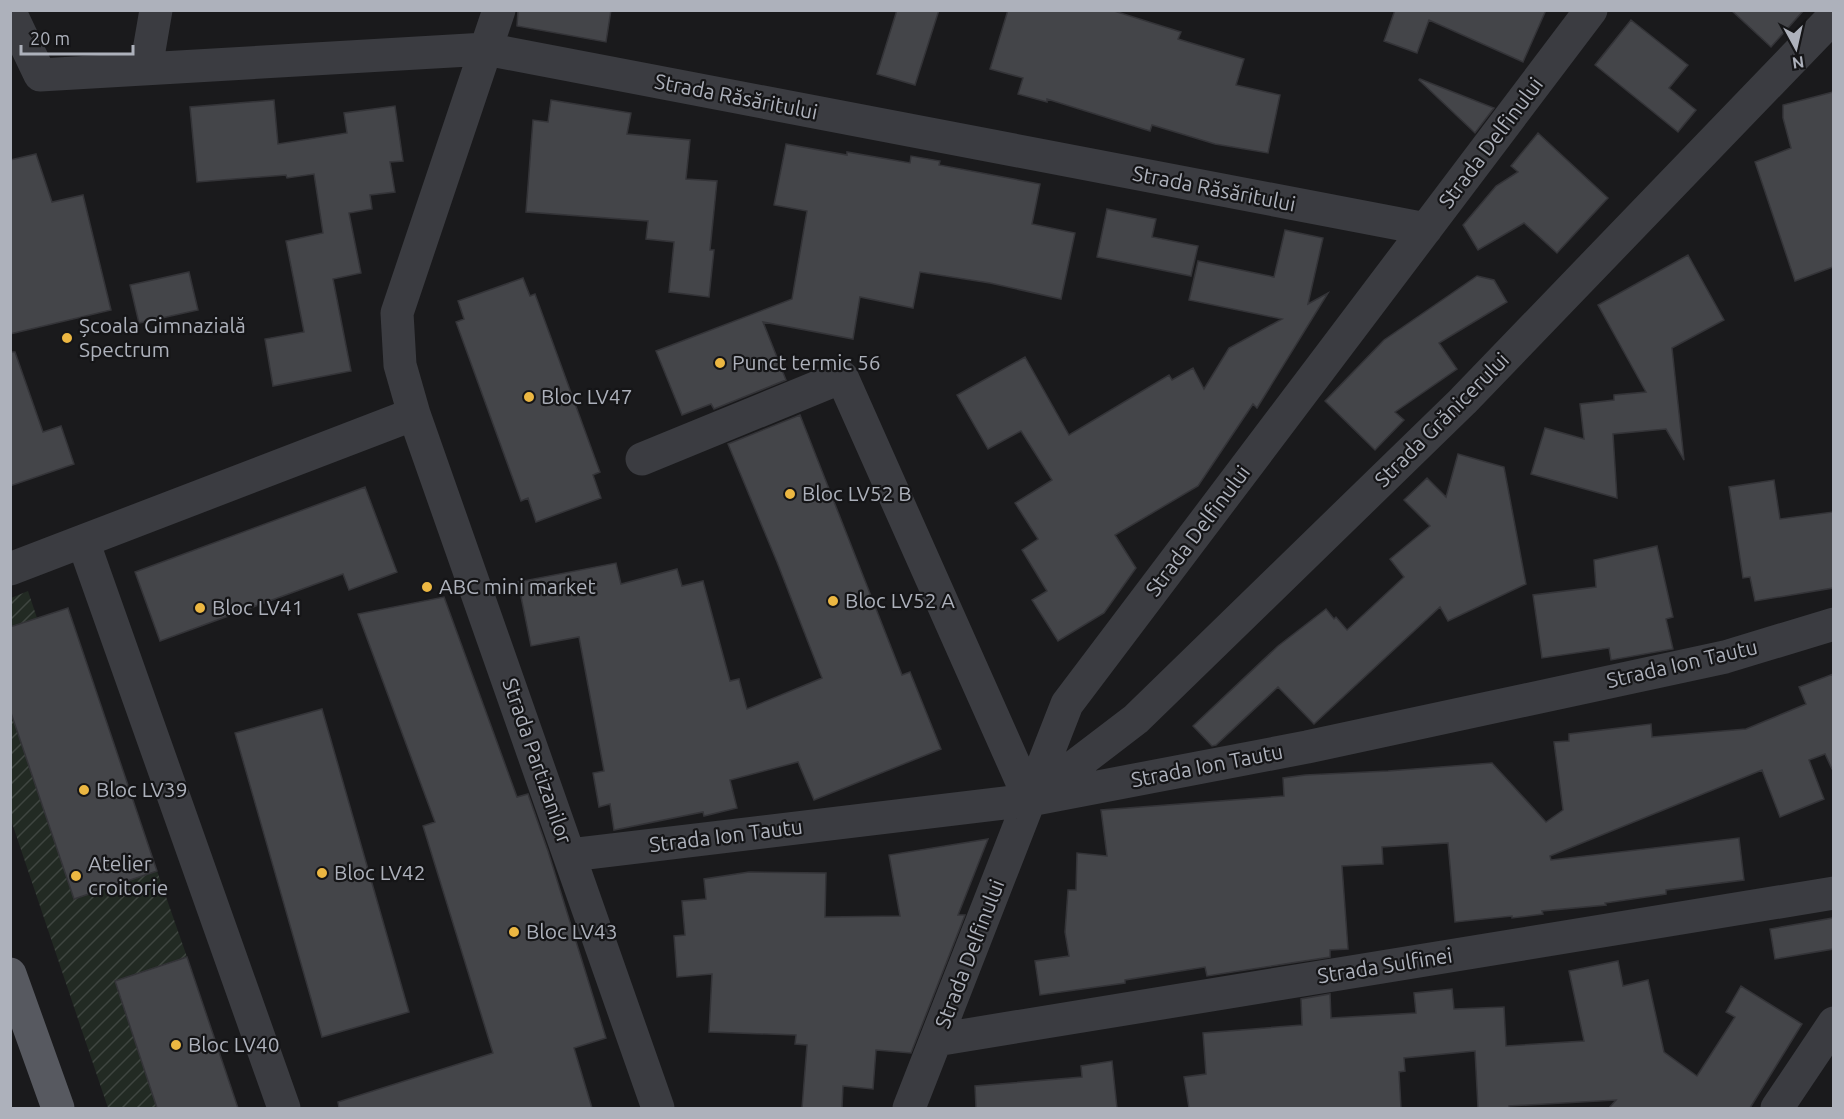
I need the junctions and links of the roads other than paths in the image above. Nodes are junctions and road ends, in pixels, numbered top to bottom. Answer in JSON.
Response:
{"nodes":[{"id":1,"x":156,"y":10,"type":"edge"},
{"id":2,"x":499,"y":10,"type":"edge"},
{"id":3,"x":1591,"y":10,"type":"edge"},
{"id":4,"x":10,"y":12,"type":"edge"},
{"id":5,"x":1833,"y":16,"type":"edge"},
{"id":6,"x":486,"y":49,"type":"junction"},
{"id":7,"x":146,"y":68,"type":"junction"},
{"id":8,"x":1426,"y":229,"type":"junction"},
{"id":9,"x":414,"y":414,"type":"junction"},
{"id":10,"x":642,"y":459,"type":"dead end"},
{"id":11,"x":83,"y":541,"type":"junction"},
{"id":12,"x":10,"y":569,"type":"edge"},
{"id":13,"x":1833,"y":624,"type":"edge"},
{"id":14,"x":1030,"y":800,"type":"junction"},
{"id":15,"x":570,"y":855,"type":"junction"},
{"id":16,"x":1833,"y":893,"type":"edge"},
{"id":17,"x":10,"y":974,"type":"edge"},
{"id":18,"x":1833,"y":1023,"type":"edge"},
{"id":19,"x":936,"y":1040,"type":"junction"},
{"id":20,"x":58,"y":1108,"type":"edge"},
{"id":21,"x":284,"y":1108,"type":"edge"},
{"id":22,"x":658,"y":1108,"type":"edge"},
{"id":23,"x":909,"y":1108,"type":"edge"},
{"id":24,"x":1777,"y":1108,"type":"edge"}],
"edges":[{"from":1,"to":7,"type":"street"},
{"from":2,"to":6,"type":"street","name":"Strada Partizanilor"},
{"from":3,"to":8,"type":"street","name":"Strada Delfinului"},
{"from":4,"to":7,"type":"street","name":"Strada Răsăritului"},
{"from":5,"to":14,"type":"street","name":"Strada Grănicerului"},
{"from":6,"to":7,"type":"street","name":"Strada Răsăritului"},
{"from":6,"to":8,"type":"street","name":"Strada Răsăritului"},
{"from":6,"to":9,"type":"street","name":"Strada Partizanilor"},
{"from":8,"to":14,"type":"street","name":"Strada Delfinului"},
{"from":9,"to":11,"type":"street"},
{"from":9,"to":15,"type":"street","name":"Strada Partizanilor"},
{"from":10,"to":14,"type":"street"},
{"from":11,"to":12,"type":"street"},
{"from":11,"to":21,"type":"street"},
{"from":13,"to":14,"type":"street","name":"Strada Ion Tautu"},
{"from":14,"to":15,"type":"street","name":"Strada Ion Tautu"},
{"from":14,"to":19,"type":"street","name":"Strada Delfinului"},
{"from":15,"to":22,"type":"street","name":"Strada Partizanilor"},
{"from":16,"to":19,"type":"street","name":"Strada Sulfinei"},
{"from":17,"to":20,"type":"main road"},
{"from":18,"to":24,"type":"street"},
{"from":19,"to":23,"type":"street","name":"Strada Delfinului"}]}
